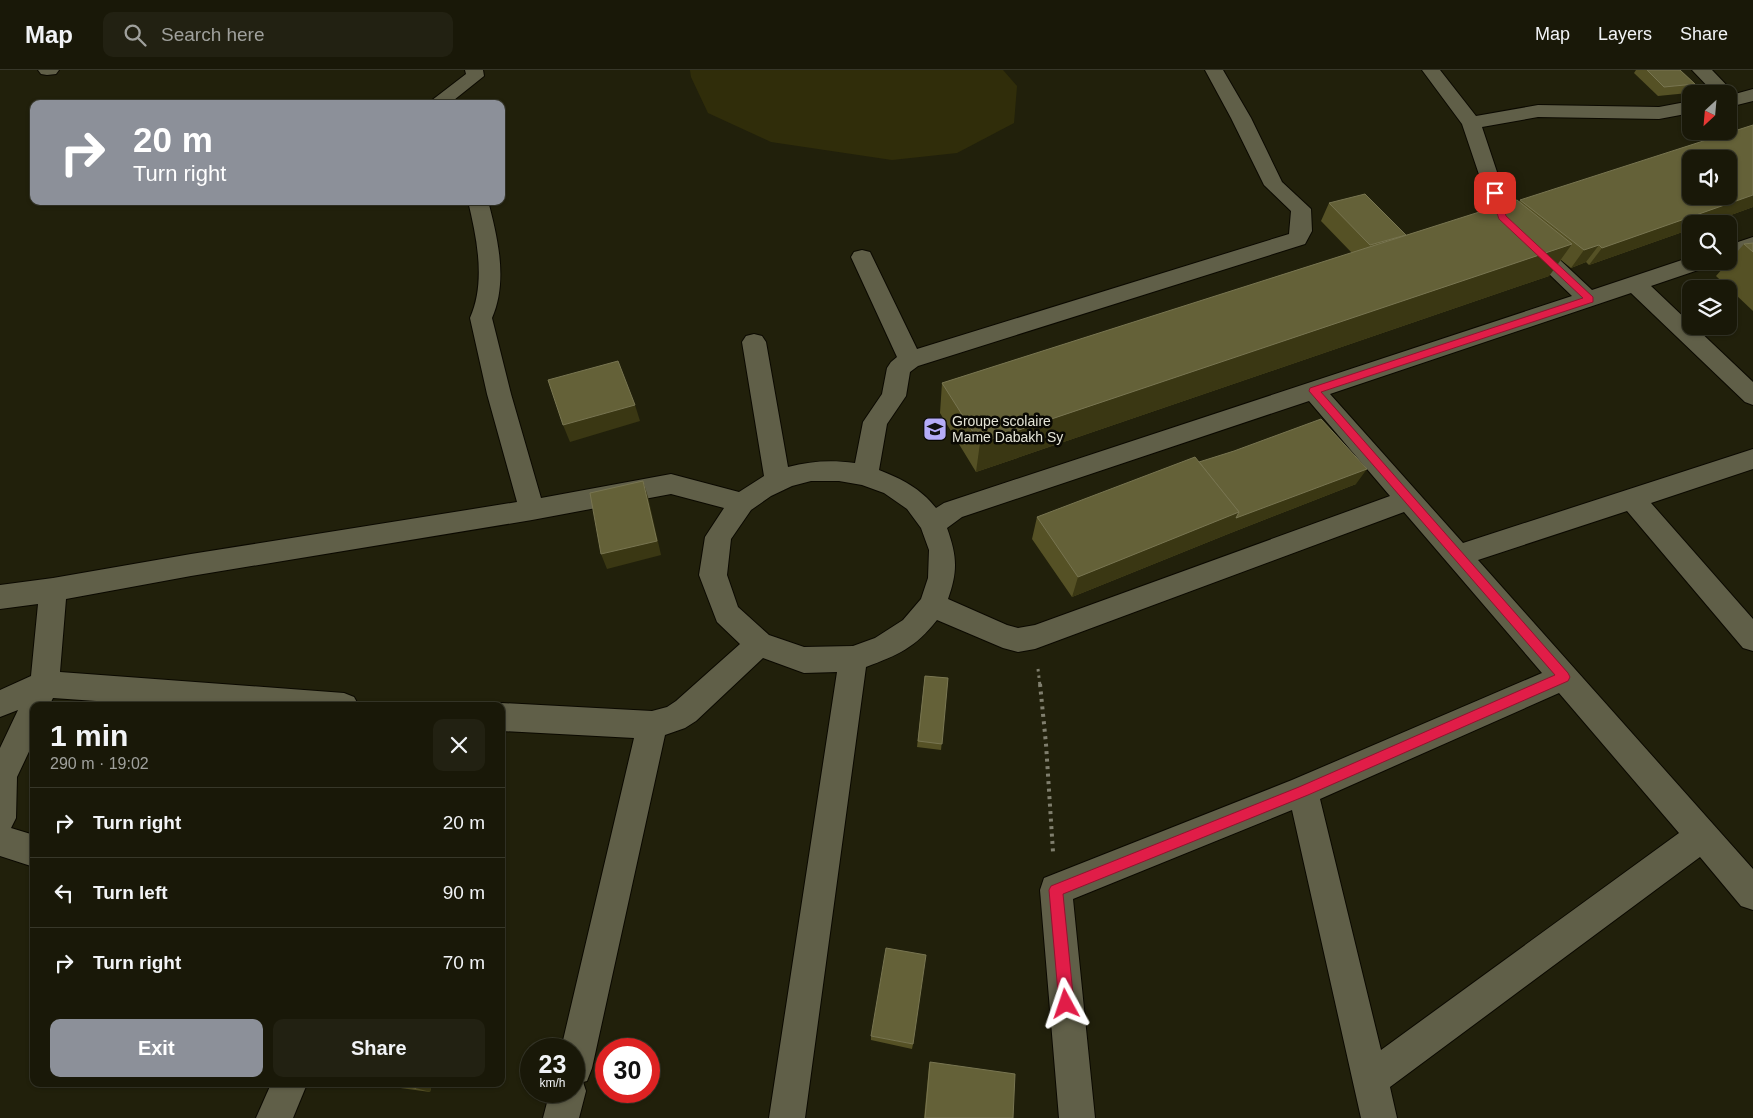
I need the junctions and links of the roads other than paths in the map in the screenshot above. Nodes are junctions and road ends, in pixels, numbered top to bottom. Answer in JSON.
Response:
{"nodes":[{"id":1,"x":474,"y":70,"type":"edge"},
{"id":2,"x":1214,"y":70,"type":"edge"},
{"id":3,"x":1433,"y":70,"type":"edge"},
{"id":4,"x":1701,"y":70,"type":"edge"},
{"id":5,"x":1716,"y":85,"type":"edge"},
{"id":6,"x":1753,"y":95,"type":"edge"},
{"id":7,"x":1738,"y":97,"type":"edge"},
{"id":8,"x":442,"y":100,"type":"edge"},
{"id":9,"x":1682,"y":108,"type":"edge"},
{"id":10,"x":1471,"y":123,"type":"junction"},
{"id":11,"x":479,"y":205,"type":"edge"},
{"id":12,"x":1753,"y":244,"type":"edge"},
{"id":13,"x":1737,"y":249,"type":"edge"},
{"id":14,"x":862,"y":257,"type":"dead end"},
{"id":15,"x":1682,"y":268,"type":"edge"},
{"id":16,"x":1635,"y":284,"type":"junction"},
{"id":17,"x":1589,"y":300,"type":"junction"},
{"id":18,"x":754,"y":342,"type":"dead end"},
{"id":19,"x":910,"y":360,"type":"junction"},
{"id":20,"x":1314,"y":391,"type":"junction"},
{"id":21,"x":1753,"y":396,"type":"edge"},
{"id":22,"x":1753,"y":459,"type":"edge"},
{"id":23,"x":866,"y":475,"type":"junction"},
{"id":24,"x":778,"y":481,"type":"junction"},
{"id":25,"x":1632,"y":499,"type":"junction"},
{"id":26,"x":1409,"y":500,"type":"junction"},
{"id":27,"x":742,"y":503,"type":"junction"},
{"id":28,"x":532,"y":510,"type":"junction"},
{"id":29,"x":933,"y":524,"type":"junction"},
{"id":30,"x":1458,"y":556,"type":"junction"},
{"id":31,"x":53,"y":590,"type":"junction"},
{"id":32,"x":0,"y":597,"type":"edge"},
{"id":33,"x":932,"y":605,"type":"junction"},
{"id":34,"x":1753,"y":639,"type":"edge"},
{"id":35,"x":759,"y":644,"type":"junction"},
{"id":36,"x":853,"y":659,"type":"junction"},
{"id":37,"x":1564,"y":677,"type":"junction"},
{"id":38,"x":38,"y":699,"type":"edge"},
{"id":39,"x":169,"y":702,"type":"edge"},
{"id":40,"x":0,"y":704,"type":"edge"},
{"id":41,"x":30,"y":716,"type":"edge"},
{"id":42,"x":505,"y":718,"type":"edge"},
{"id":43,"x":652,"y":725,"type":"junction"},
{"id":44,"x":1303,"y":791,"type":"junction"},
{"id":45,"x":0,"y":818,"type":"edge"},
{"id":46,"x":1702,"y":836,"type":"junction"},
{"id":47,"x":0,"y":840,"type":"edge"},
{"id":48,"x":30,"y":851,"type":"edge"},
{"id":49,"x":1753,"y":894,"type":"edge"},
{"id":50,"x":581,"y":1038,"type":"edge"},
{"id":51,"x":1370,"y":1080,"type":"junction"},
{"id":52,"x":288,"y":1087,"type":"edge"},
{"id":53,"x":565,"y":1103,"type":"edge"},
{"id":54,"x":274,"y":1118,"type":"edge"},
{"id":55,"x":561,"y":1118,"type":"edge"},
{"id":56,"x":787,"y":1118,"type":"edge"},
{"id":57,"x":1077,"y":1118,"type":"edge"},
{"id":58,"x":1379,"y":1118,"type":"edge"}],
"edges":[{"from":1,"to":8,"type":"street"},
{"from":2,"to":19,"type":"street"},
{"from":3,"to":10,"type":"street"},
{"from":4,"to":5,"type":"street"},
{"from":6,"to":7,"type":"street"},
{"from":9,"to":10,"type":"street"},
{"from":10,"to":17,"type":"street"},
{"from":11,"to":28,"type":"street"},
{"from":12,"to":13,"type":"street"},
{"from":14,"to":19,"type":"street"},
{"from":15,"to":16,"type":"street"},
{"from":16,"to":17,"type":"street"},
{"from":16,"to":21,"type":"street"},
{"from":17,"to":20,"type":"street"},
{"from":18,"to":24,"type":"street"},
{"from":19,"to":23,"type":"street"},
{"from":20,"to":26,"type":"street"},
{"from":20,"to":29,"type":"street"},
{"from":22,"to":25,"type":"street"},
{"from":23,"to":24,"type":"street"},
{"from":23,"to":29,"type":"street"},
{"from":24,"to":27,"type":"street"},
{"from":25,"to":30,"type":"street"},
{"from":25,"to":34,"type":"street"},
{"from":26,"to":30,"type":"street"},
{"from":26,"to":33,"type":"street"},
{"from":27,"to":28,"type":"street"},
{"from":27,"to":35,"type":"street"},
{"from":28,"to":31,"type":"street"},
{"from":29,"to":33,"type":"street"},
{"from":30,"to":37,"type":"street"},
{"from":31,"to":32,"type":"street"},
{"from":31,"to":38,"type":"street"},
{"from":33,"to":36,"type":"street"},
{"from":35,"to":36,"type":"street"},
{"from":35,"to":43,"type":"street"},
{"from":36,"to":56,"type":"street"},
{"from":37,"to":44,"type":"street"},
{"from":37,"to":46,"type":"street"},
{"from":38,"to":39,"type":"street"},
{"from":38,"to":40,"type":"street"},
{"from":41,"to":45,"type":"street"},
{"from":42,"to":43,"type":"street"},
{"from":43,"to":50,"type":"street"},
{"from":44,"to":51,"type":"street"},
{"from":44,"to":57,"type":"street"},
{"from":46,"to":49,"type":"street"},
{"from":46,"to":51,"type":"street"},
{"from":47,"to":48,"type":"street"},
{"from":51,"to":58,"type":"street"},
{"from":52,"to":54,"type":"street"},
{"from":53,"to":55,"type":"street"}]}
